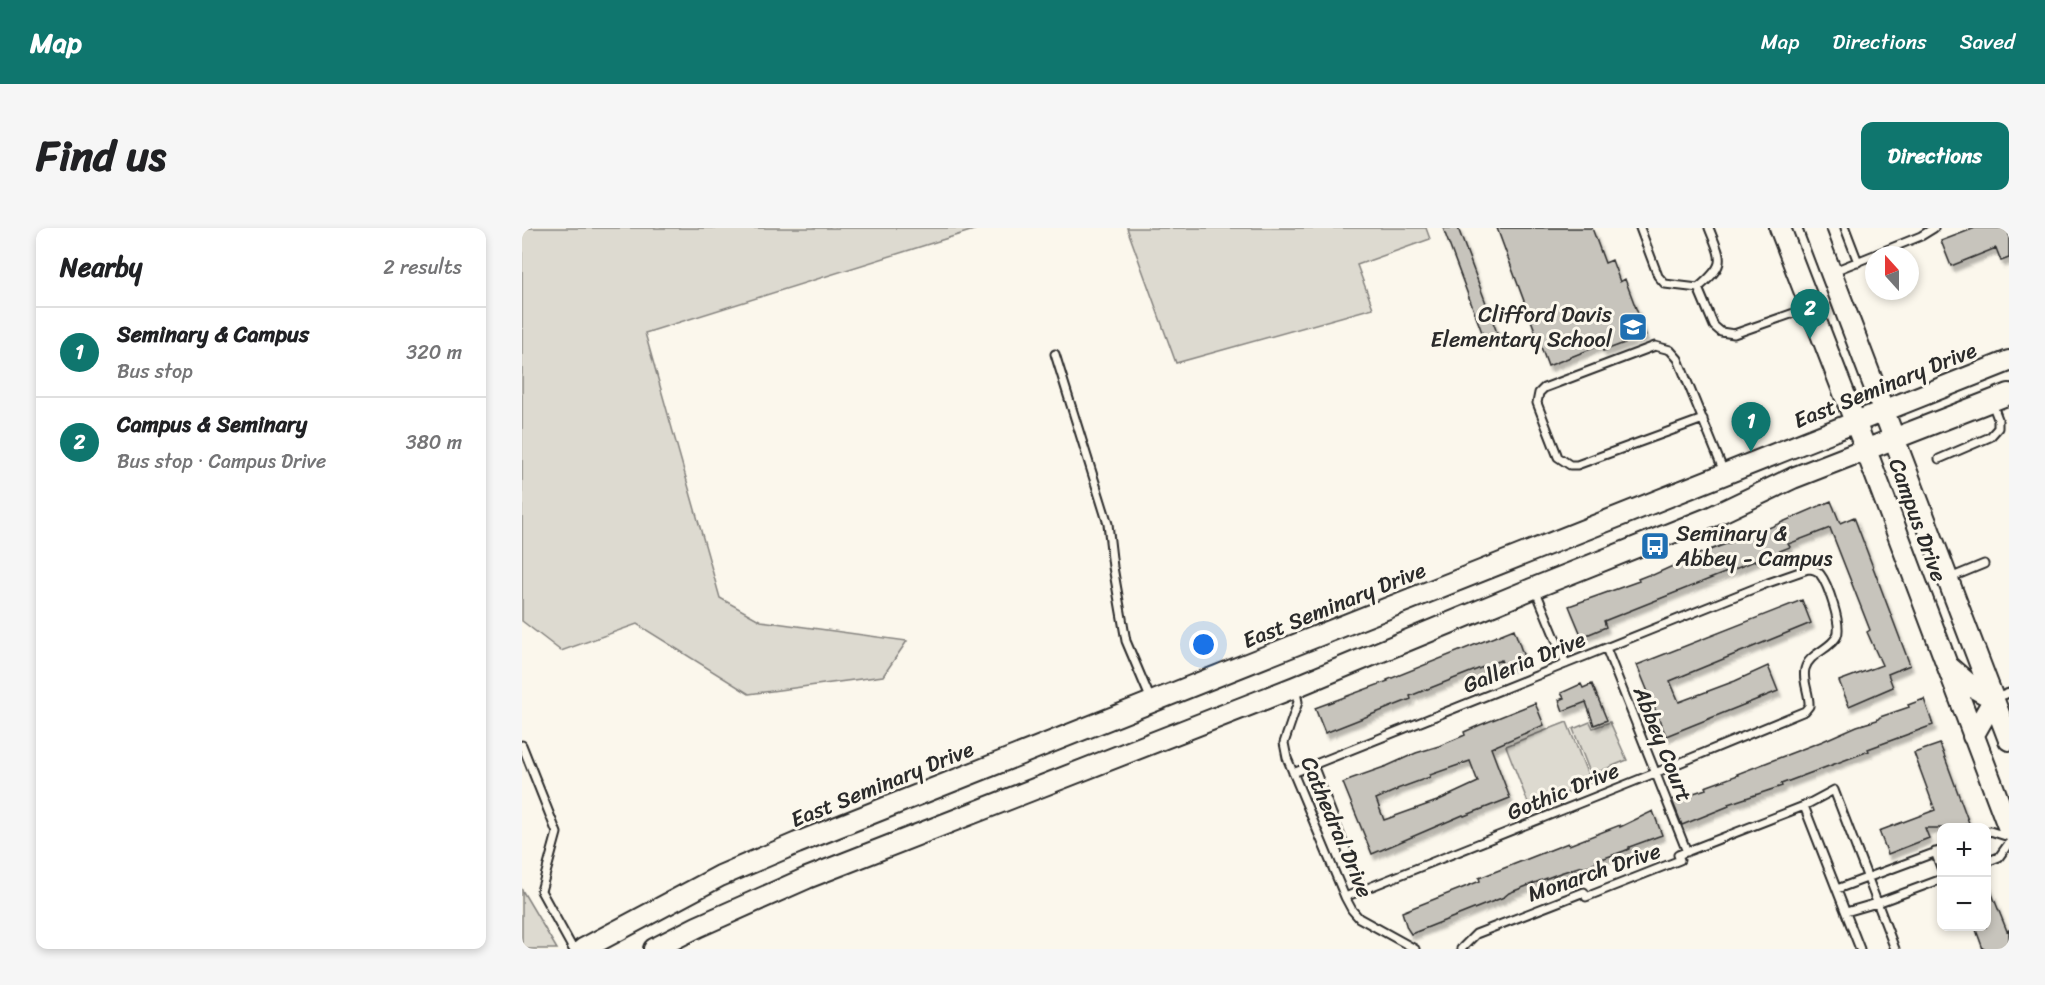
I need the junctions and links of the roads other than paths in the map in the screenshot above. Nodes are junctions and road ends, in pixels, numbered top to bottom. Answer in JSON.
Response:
{"nodes":[{"id":1,"x":1640,"y":228,"type":"edge"},
{"id":2,"x":1709,"y":228,"type":"edge"},
{"id":3,"x":1780,"y":228,"type":"edge"},
{"id":4,"x":1814,"y":228,"type":"edge"},
{"id":5,"x":1845,"y":228,"type":"edge"},
{"id":6,"x":1934,"y":228,"type":"edge"},
{"id":7,"x":1896,"y":246,"type":"edge"},
{"id":8,"x":1865,"y":259,"type":"edge"},
{"id":9,"x":1858,"y":262,"type":"junction"},
{"id":10,"x":1831,"y":272,"type":"junction"},
{"id":11,"x":1698,"y":288,"type":"junction"},
{"id":12,"x":1810,"y":307,"type":"junction"},
{"id":13,"x":1055,"y":354,"type":"dead end"},
{"id":14,"x":2009,"y":361,"type":"edge"},
{"id":15,"x":2000,"y":397,"type":"edge"},
{"id":16,"x":1884,"y":411,"type":"junction"},
{"id":17,"x":1703,"y":419,"type":"junction"},
{"id":18,"x":1856,"y":423,"type":"junction"},
{"id":19,"x":1895,"y":439,"type":"junction"},
{"id":20,"x":1866,"y":450,"type":"junction"},
{"id":21,"x":1939,"y":459,"type":"dead end"},
{"id":22,"x":1725,"y":475,"type":"junction"},
{"id":23,"x":1522,"y":556,"type":"junction"},
{"id":24,"x":1984,"y":564,"type":"dead end"},
{"id":25,"x":1948,"y":579,"type":"junction"},
{"id":26,"x":1534,"y":588,"type":"junction"},
{"id":27,"x":1606,"y":648,"type":"junction"},
{"id":28,"x":1566,"y":664,"type":"junction"},
{"id":29,"x":1946,"y":665,"type":"junction"},
{"id":30,"x":1295,"y":687,"type":"junction"},
{"id":31,"x":2001,"y":696,"type":"edge"},
{"id":32,"x":1152,"y":703,"type":"junction"},
{"id":33,"x":1794,"y":717,"type":"joint"},
{"id":34,"x":1972,"y":735,"type":"junction"},
{"id":35,"x":2009,"y":740,"type":"edge"},
{"id":36,"x":522,"y":745,"type":"edge"},
{"id":37,"x":1313,"y":765,"type":"junction"},
{"id":38,"x":1293,"y":773,"type":"junction"},
{"id":39,"x":1655,"y":773,"type":"junction"},
{"id":40,"x":1804,"y":806,"type":"junction"},
{"id":41,"x":2009,"y":829,"type":"edge"},
{"id":42,"x":1991,"y":831,"type":"edge"},
{"id":43,"x":2009,"y":837,"type":"edge"},
{"id":44,"x":2009,"y":843,"type":"edge"},
{"id":45,"x":1937,"y":851,"type":"edge"},
{"id":46,"x":1687,"y":852,"type":"junction"},
{"id":47,"x":1991,"y":860,"type":"edge"},
{"id":48,"x":1867,"y":878,"type":"junction"},
{"id":49,"x":1937,"y":880,"type":"edge"},
{"id":50,"x":1837,"y":889,"type":"junction"},
{"id":51,"x":1362,"y":891,"type":"junction"},
{"id":52,"x":1345,"y":897,"type":"junction"},
{"id":53,"x":1877,"y":903,"type":"junction"},
{"id":54,"x":1846,"y":912,"type":"junction"},
{"id":55,"x":573,"y":949,"type":"edge"},
{"id":56,"x":583,"y":949,"type":"edge"},
{"id":57,"x":654,"y":949,"type":"edge"},
{"id":58,"x":1414,"y":949,"type":"edge"},
{"id":59,"x":1461,"y":949,"type":"edge"},
{"id":60,"x":1860,"y":949,"type":"edge"},
{"id":61,"x":1895,"y":949,"type":"edge"}],
"edges":[{"from":1,"to":11,"type":"lane"},
{"from":2,"to":11,"type":"lane"},
{"from":3,"to":12,"type":"main road","name":"Campus Drive"},
{"from":4,"to":10,"type":"main road","name":"Campus Drive"},
{"from":5,"to":9,"type":"lane"},
{"from":6,"to":7,"type":"lane"},
{"from":8,"to":9,"type":"lane"},
{"from":9,"to":10,"type":"lane"},
{"from":10,"to":16,"type":"main road","name":"Campus Drive"},
{"from":11,"to":12,"type":"lane"},
{"from":12,"to":18,"type":"main road","name":"Campus Drive"},
{"from":13,"to":32,"type":"lane"},
{"from":14,"to":16,"type":"main road","name":"East Seminary Drive"},
{"from":15,"to":19,"type":"main road"},
{"from":15,"to":21,"type":"lane"},
{"from":16,"to":18,"type":"main road","name":"East Seminary Drive"},
{"from":16,"to":19,"type":"main road","name":"Campus Drive"},
{"from":17,"to":17,"type":"lane"},
{"from":17,"to":22,"type":"lane"},
{"from":18,"to":20,"type":"main road","name":"Campus Drive"},
{"from":18,"to":22,"type":"main road","name":"East Seminary Drive"},
{"from":19,"to":20,"type":"main road"},
{"from":19,"to":25,"type":"main road","name":"Campus Drive"},
{"from":20,"to":26,"type":"main road"},
{"from":20,"to":29,"type":"main road","name":"Campus Drive"},
{"from":22,"to":23,"type":"main road","name":"East Seminary Drive"},
{"from":23,"to":26,"type":"main road"},
{"from":23,"to":32,"type":"main road","name":"East Seminary Drive"},
{"from":24,"to":25,"type":"lane"},
{"from":25,"to":31,"type":"main road","name":"Campus Drive"},
{"from":26,"to":28,"type":"lane"},
{"from":26,"to":30,"type":"main road"},
{"from":27,"to":28,"type":"lane","name":"Galleria Drive"},
{"from":27,"to":33,"type":"lane","name":"Galleria Drive"},
{"from":27,"to":39,"type":"lane","name":"Abbey Court"},
{"from":28,"to":37,"type":"lane","name":"Galleria Drive"},
{"from":29,"to":31,"type":"main road"},
{"from":29,"to":34,"type":"main road","name":"Campus Drive"},
{"from":30,"to":38,"type":"lane","name":"Cathedral Drive"},
{"from":30,"to":57,"type":"main road"},
{"from":31,"to":34,"type":"main road"},
{"from":31,"to":35,"type":"main road","name":"Campus Drive"},
{"from":32,"to":56,"type":"main road","name":"East Seminary Drive"},
{"from":33,"to":39,"type":"lane","name":"Gothic Drive"},
{"from":34,"to":41,"type":"main road","name":"Campus Drive"},
{"from":36,"to":55,"type":"lane"},
{"from":37,"to":38,"type":"lane","name":"Galleria Drive"},
{"from":37,"to":51,"type":"lane"},
{"from":38,"to":52,"type":"lane","name":"Cathedral Drive"},
{"from":39,"to":46,"type":"lane","name":"Abbey Court"},
{"from":39,"to":51,"type":"lane","name":"Gothic Drive"},
{"from":40,"to":46,"type":"lane","name":"Monarch Drive"},
{"from":40,"to":48,"type":"lane","name":"Monarch Drive"},
{"from":40,"to":50,"type":"lane"},
{"from":42,"to":43,"type":"lane"},
{"from":44,"to":47,"type":"lane"},
{"from":45,"to":48,"type":"lane"},
{"from":46,"to":59,"type":"lane","name":"Monarch Drive"},
{"from":48,"to":50,"type":"lane"},
{"from":48,"to":53,"type":"lane"},
{"from":49,"to":53,"type":"lane"},
{"from":50,"to":54,"type":"lane"},
{"from":51,"to":52,"type":"lane","name":"Gothic Drive"},
{"from":52,"to":58,"type":"lane","name":"Cathedral Drive"},
{"from":53,"to":54,"type":"lane"},
{"from":53,"to":61,"type":"lane"},
{"from":54,"to":60,"type":"lane"}]}
